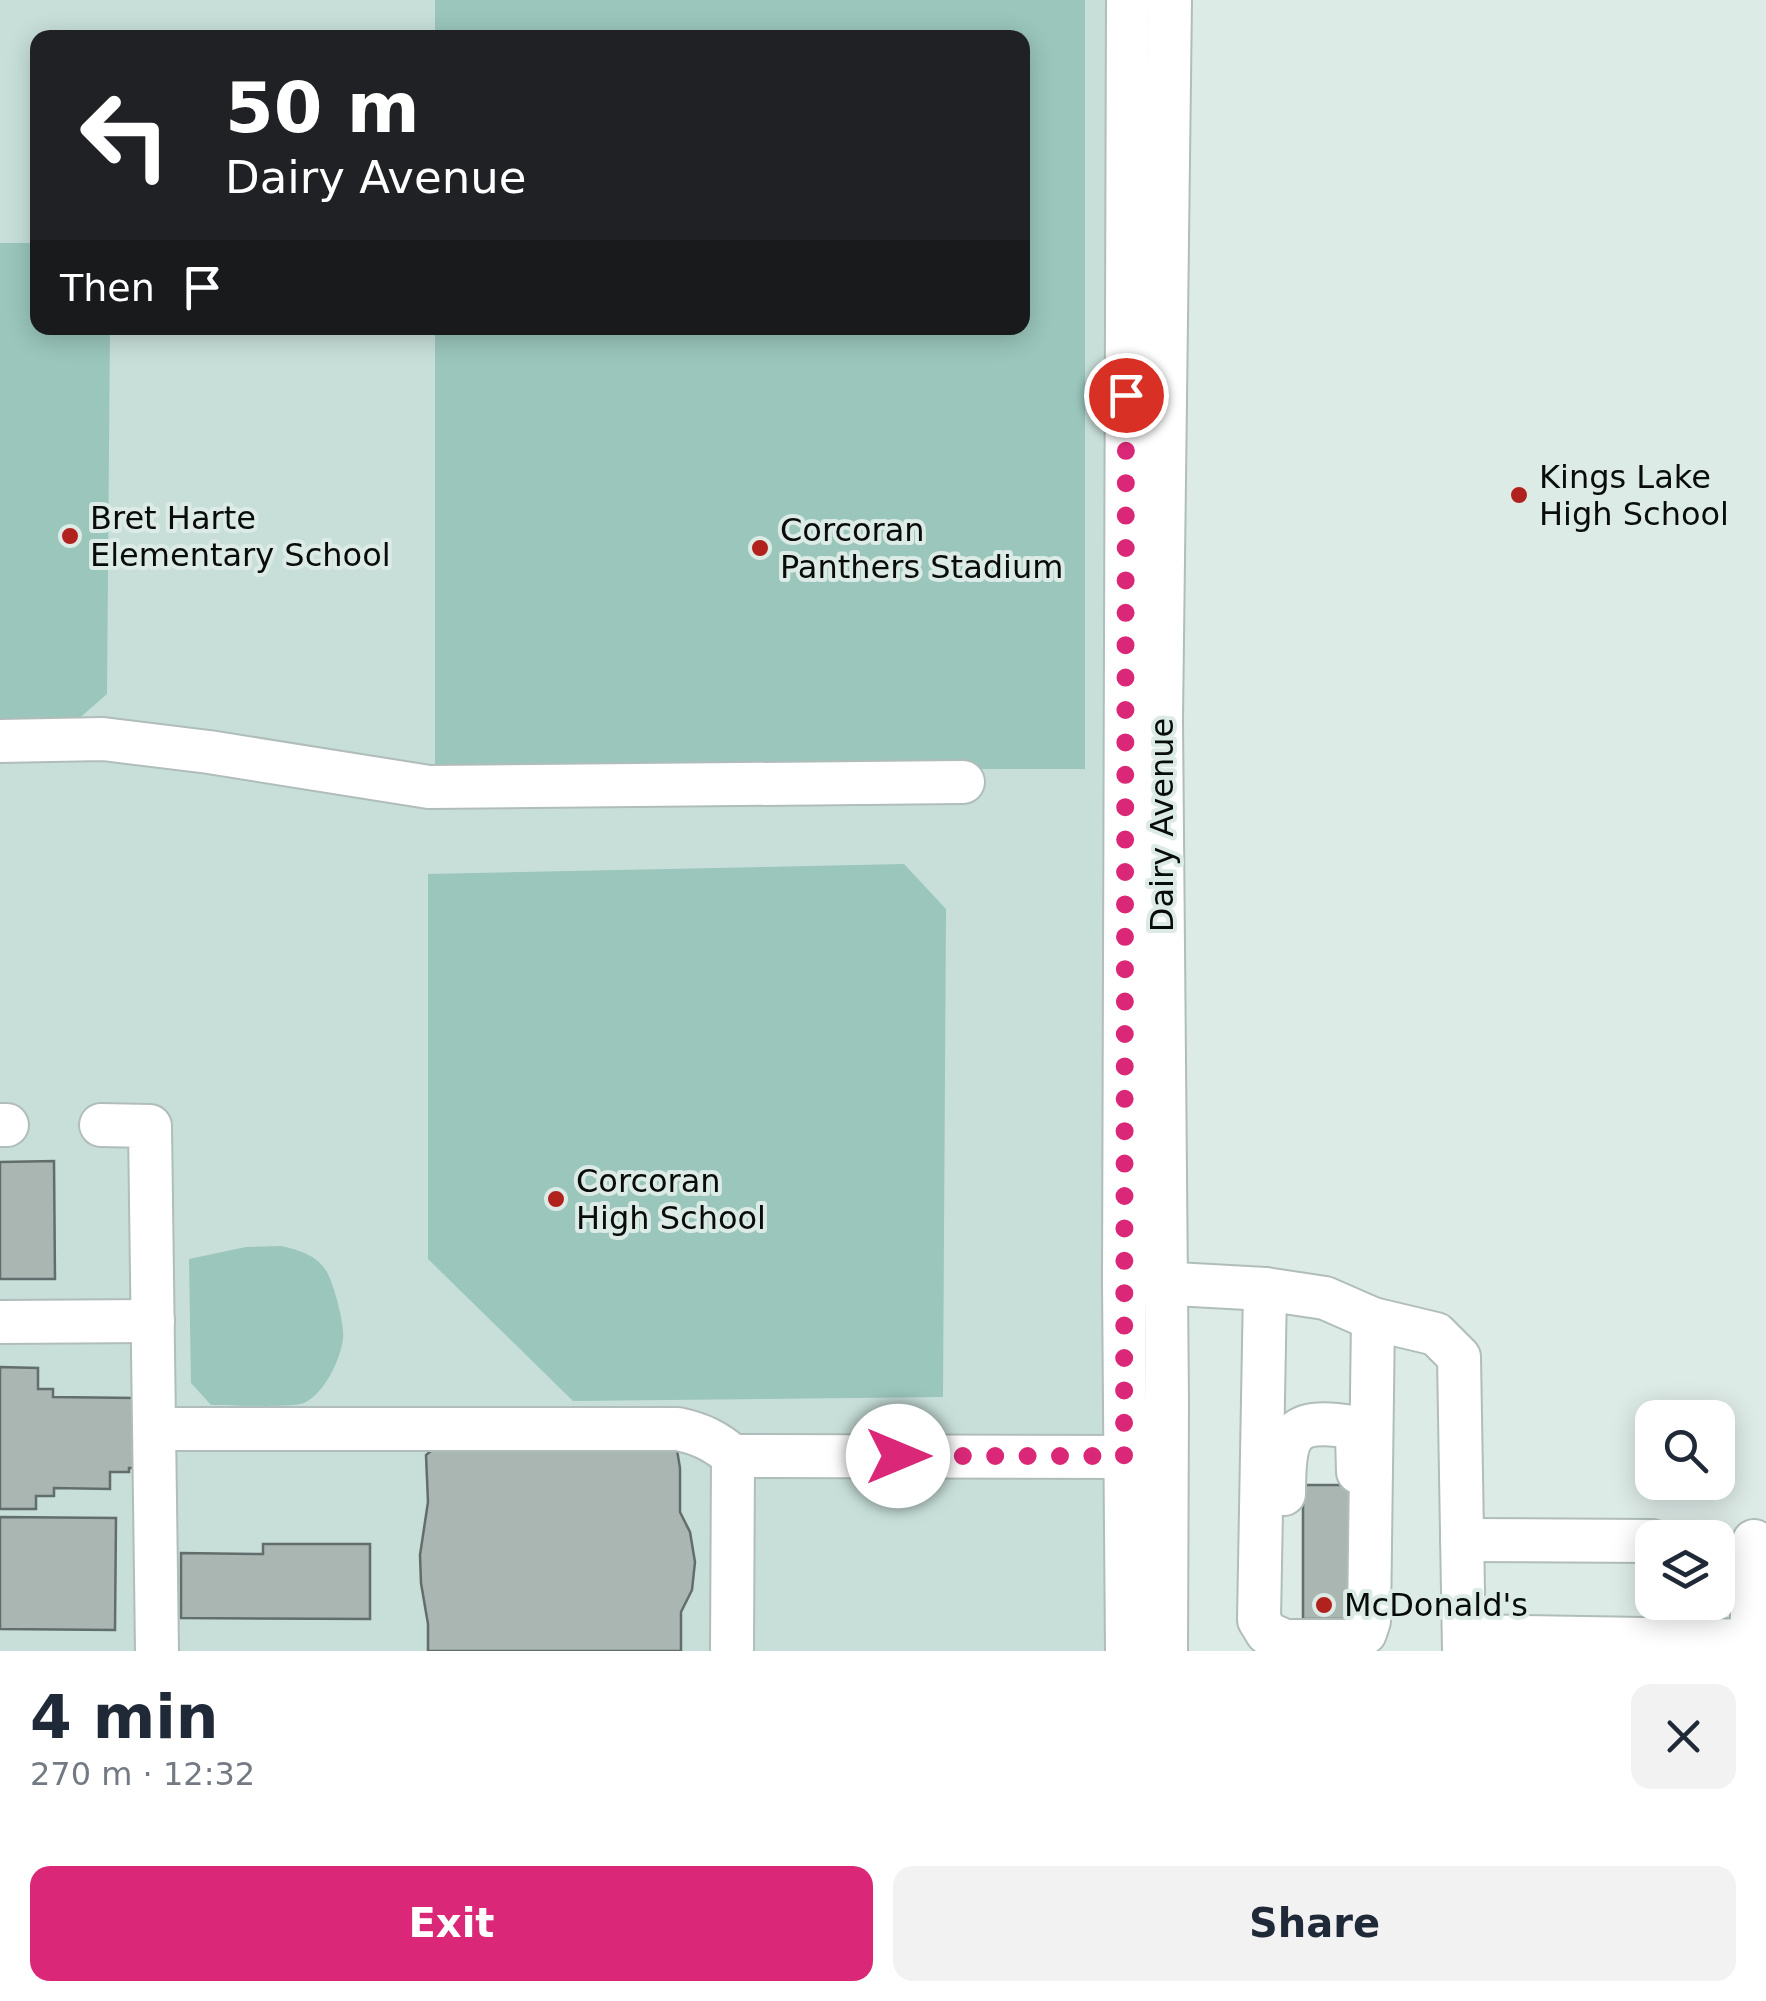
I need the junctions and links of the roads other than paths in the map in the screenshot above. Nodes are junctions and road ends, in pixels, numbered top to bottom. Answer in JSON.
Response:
{"nodes":[{"id":1,"x":1128,"y":0,"type":"edge"},
{"id":2,"x":1170,"y":0,"type":"edge"},
{"id":3,"x":0,"y":741,"type":"edge"},
{"id":4,"x":963,"y":782,"type":"dead end"},
{"id":5,"x":102,"y":1124,"type":"dead end"},
{"id":6,"x":1124,"y":1282,"type":"junction"},
{"id":7,"x":1166,"y":1283,"type":"junction"},
{"id":8,"x":1265,"y":1289,"type":"junction"},
{"id":9,"x":1373,"y":1319,"type":"junction"},
{"id":10,"x":152,"y":1321,"type":"junction"},
{"id":11,"x":0,"y":1322,"type":"edge"},
{"id":12,"x":154,"y":1429,"type":"junction"},
{"id":13,"x":733,"y":1456,"type":"junction"},
{"id":14,"x":1145,"y":1457,"type":"junction"},
{"id":15,"x":1462,"y":1540,"type":"junction"},
{"id":16,"x":1635,"y":1541,"type":"edge"},
{"id":17,"x":1746,"y":1541,"type":"edge"},
{"id":18,"x":1369,"y":1620,"type":"junction"},
{"id":19,"x":1285,"y":1641,"type":"junction"},
{"id":20,"x":1464,"y":1644,"type":"edge"},
{"id":21,"x":1756,"y":1645,"type":"edge"},
{"id":22,"x":157,"y":1651,"type":"edge"},
{"id":23,"x":732,"y":1651,"type":"edge"},
{"id":24,"x":1127,"y":1651,"type":"edge"},
{"id":25,"x":1166,"y":1651,"type":"edge"}],
"edges":[{"from":1,"to":6,"type":"street","name":"Dairy Avenue"},
{"from":2,"to":7,"type":"street","name":"Dairy Avenue"},
{"from":3,"to":4,"type":"street"},
{"from":5,"to":10,"type":"street"},
{"from":6,"to":7,"type":"street"},
{"from":6,"to":14,"type":"street","name":"Dairy Avenue"},
{"from":7,"to":8,"type":"street"},
{"from":7,"to":14,"type":"street","name":"Dairy Avenue"},
{"from":8,"to":9,"type":"street"},
{"from":8,"to":19,"type":"street"},
{"from":9,"to":15,"type":"street"},
{"from":9,"to":18,"type":"street"},
{"from":10,"to":11,"type":"street"},
{"from":10,"to":12,"type":"street"},
{"from":12,"to":13,"type":"street"},
{"from":12,"to":22,"type":"street"},
{"from":13,"to":14,"type":"street"},
{"from":13,"to":23,"type":"street"},
{"from":14,"to":24,"type":"street","name":"Dairy Avenue"},
{"from":14,"to":25,"type":"street","name":"Dairy Avenue"},
{"from":15,"to":16,"type":"street"},
{"from":15,"to":20,"type":"street"},
{"from":17,"to":21,"type":"street"},
{"from":18,"to":19,"type":"street"},
{"from":18,"to":19,"type":"street"},
{"from":20,"to":21,"type":"street"}]}
